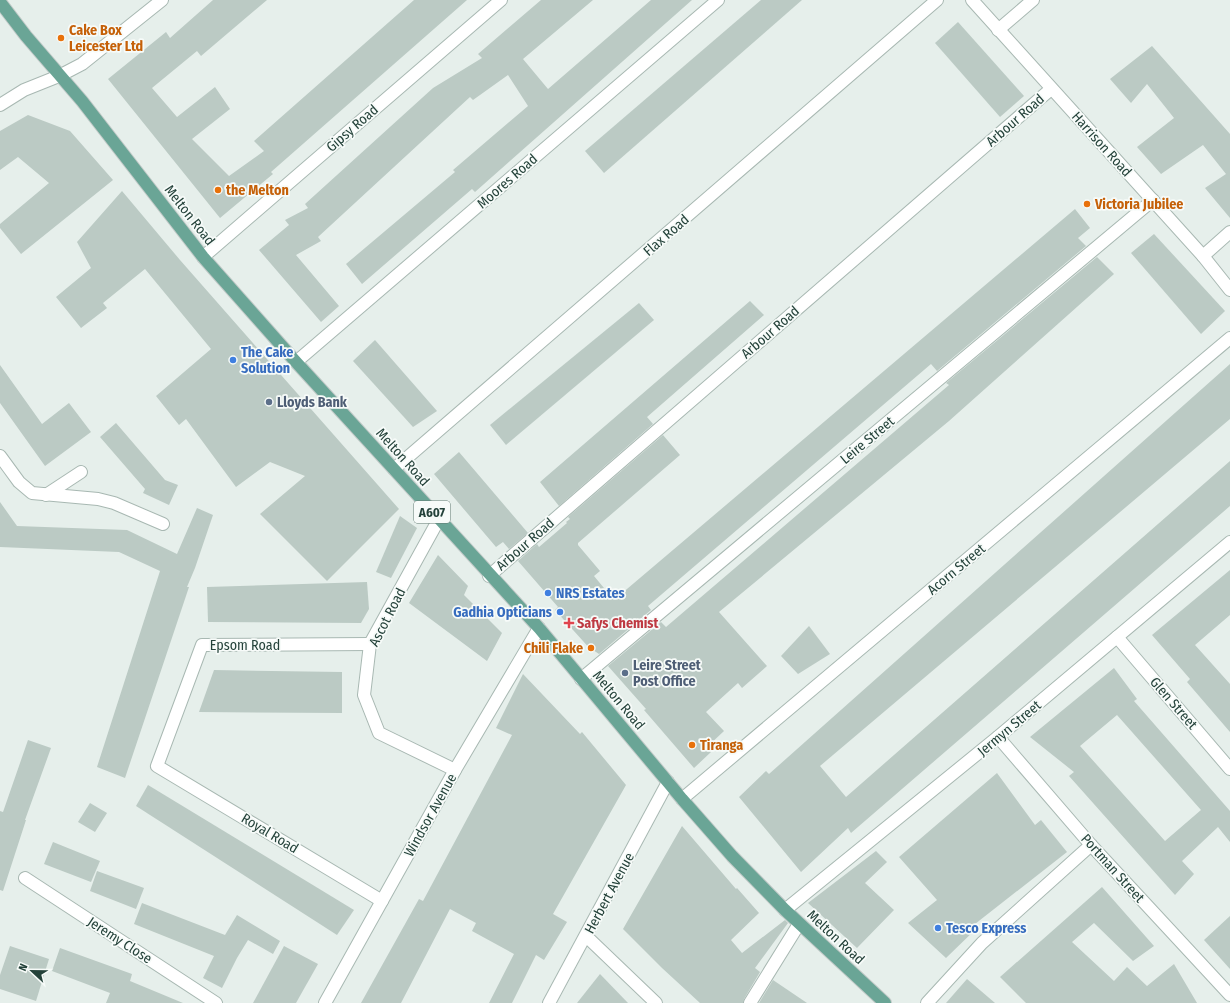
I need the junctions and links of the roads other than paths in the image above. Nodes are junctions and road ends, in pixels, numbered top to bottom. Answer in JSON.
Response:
{"nodes":[{"id":1,"x":162,"y":0,"type":"edge"},
{"id":2,"x":500,"y":0,"type":"edge"},
{"id":3,"x":718,"y":0,"type":"edge"},
{"id":4,"x":937,"y":0,"type":"edge"},
{"id":5,"x":972,"y":0,"type":"edge"},
{"id":6,"x":1033,"y":0,"type":"edge"},
{"id":7,"x":0,"y":2,"type":"edge"},
{"id":8,"x":998,"y":30,"type":"junction"},
{"id":9,"x":60,"y":76,"type":"junction"},
{"id":10,"x":1051,"y":89,"type":"junction"},
{"id":11,"x":0,"y":104,"type":"edge"},
{"id":12,"x":1153,"y":200,"type":"junction"},
{"id":13,"x":1230,"y":232,"type":"edge"},
{"id":14,"x":1203,"y":256,"type":"junction"},
{"id":15,"x":203,"y":257,"type":"junction"},
{"id":16,"x":1230,"y":290,"type":"edge"},
{"id":17,"x":1230,"y":338,"type":"edge"},
{"id":18,"x":296,"y":362,"type":"junction"},
{"id":19,"x":0,"y":456,"type":"edge"},
{"id":20,"x":394,"y":470,"type":"junction"},
{"id":21,"x":81,"y":472,"type":"dead end"},
{"id":22,"x":46,"y":495,"type":"junction"},
{"id":23,"x":439,"y":520,"type":"junction"},
{"id":24,"x":163,"y":524,"type":"dead end"},
{"id":25,"x":1230,"y":542,"type":"edge"},
{"id":26,"x":489,"y":576,"type":"junction"},
{"id":27,"x":539,"y":628,"type":"junction"},
{"id":28,"x":1117,"y":637,"type":"junction"},
{"id":29,"x":370,"y":644,"type":"junction"},
{"id":30,"x":581,"y":679,"type":"junction"},
{"id":31,"x":998,"y":737,"type":"junction"},
{"id":32,"x":157,"y":766,"type":"joint"},
{"id":33,"x":1230,"y":769,"type":"edge"},
{"id":34,"x":455,"y":770,"type":"junction"},
{"id":35,"x":668,"y":782,"type":"junction"},
{"id":36,"x":682,"y":799,"type":"junction"},
{"id":37,"x":1091,"y":844,"type":"junction"},
{"id":38,"x":25,"y":878,"type":"dead end"},
{"id":39,"x":382,"y":901,"type":"junction"},
{"id":40,"x":785,"y":910,"type":"junction"},
{"id":41,"x":799,"y":924,"type":"junction"},
{"id":42,"x":586,"y":936,"type":"junction"},
{"id":43,"x":1230,"y":996,"type":"edge"},
{"id":44,"x":216,"y":1003,"type":"edge"},
{"id":45,"x":325,"y":1003,"type":"edge"},
{"id":46,"x":549,"y":1003,"type":"edge"},
{"id":47,"x":656,"y":1003,"type":"edge"},
{"id":48,"x":750,"y":1003,"type":"edge"},
{"id":49,"x":885,"y":1003,"type":"edge"},
{"id":50,"x":927,"y":1003,"type":"edge"},
{"id":51,"x":1221,"y":1003,"type":"edge"}],
"edges":[{"from":1,"to":9,"type":"street"},
{"from":2,"to":15,"type":"street","name":"Gipsy Road"},
{"from":3,"to":18,"type":"street","name":"Moores Road"},
{"from":4,"to":20,"type":"street","name":"Flax Road"},
{"from":5,"to":8,"type":"street","name":"Harrison Road"},
{"from":6,"to":8,"type":"street"},
{"from":7,"to":9,"type":"main road","name":"Melton Road","number":"A607"},
{"from":8,"to":10,"type":"street","name":"Harrison Road"},
{"from":9,"to":11,"type":"street"},
{"from":9,"to":15,"type":"main road","name":"Melton Road","number":"A607"},
{"from":10,"to":12,"type":"street","name":"Harrison Road"},
{"from":10,"to":26,"type":"street","name":"Arbour Road"},
{"from":12,"to":14,"type":"street","name":"Harrison Road"},
{"from":12,"to":30,"type":"street","name":"Leire Street"},
{"from":13,"to":14,"type":"street"},
{"from":14,"to":16,"type":"street","name":"Harrison Road"},
{"from":15,"to":18,"type":"main road","name":"Melton Road","number":"A607"},
{"from":17,"to":36,"type":"street","name":"Acorn Street"},
{"from":18,"to":20,"type":"main road","name":"Melton Road","number":"A607"},
{"from":19,"to":22,"type":"street"},
{"from":20,"to":23,"type":"main road","name":"Melton Road","number":"A607"},
{"from":21,"to":22,"type":"street"},
{"from":22,"to":24,"type":"street"},
{"from":23,"to":26,"type":"main road","name":"Melton Road","number":"A607"},
{"from":23,"to":29,"type":"street","name":"Ascot Road"},
{"from":25,"to":28,"type":"street","name":"Jermyn Street"},
{"from":26,"to":27,"type":"main road","name":"Melton Road","number":"A607"},
{"from":27,"to":30,"type":"main road","name":"Melton Road","number":"A607"},
{"from":27,"to":34,"type":"street","name":"Windsor Avenue"},
{"from":28,"to":31,"type":"street","name":"Jermyn Street"},
{"from":28,"to":33,"type":"street","name":"Glen Street"},
{"from":29,"to":32,"type":"street","name":"Epsom Road"},
{"from":29,"to":34,"type":"street","name":"Ascot Road"},
{"from":30,"to":35,"type":"main road","name":"Melton Road","number":"A607"},
{"from":31,"to":37,"type":"street","name":"Portman Street"},
{"from":31,"to":40,"type":"street","name":"Jermyn Street"},
{"from":32,"to":39,"type":"street","name":"Royal Road"},
{"from":34,"to":39,"type":"street","name":"Windsor Avenue"},
{"from":35,"to":36,"type":"main road","name":"Melton Road","number":"A607"},
{"from":35,"to":42,"type":"street","name":"Herbert Avenue"},
{"from":36,"to":40,"type":"main road","name":"Melton Road","number":"A607"},
{"from":37,"to":43,"type":"street","name":"Portman Street"},
{"from":37,"to":50,"type":"street"},
{"from":38,"to":44,"type":"street","name":"Jeremy Close"},
{"from":39,"to":45,"type":"street","name":"Windsor Avenue"},
{"from":40,"to":41,"type":"main road","name":"Melton Road","number":"A607"},
{"from":41,"to":48,"type":"street"},
{"from":41,"to":49,"type":"main road","name":"Melton Road","number":"A607"},
{"from":42,"to":46,"type":"street","name":"Herbert Avenue"},
{"from":42,"to":47,"type":"street"},
{"from":43,"to":51,"type":"street"}]}
